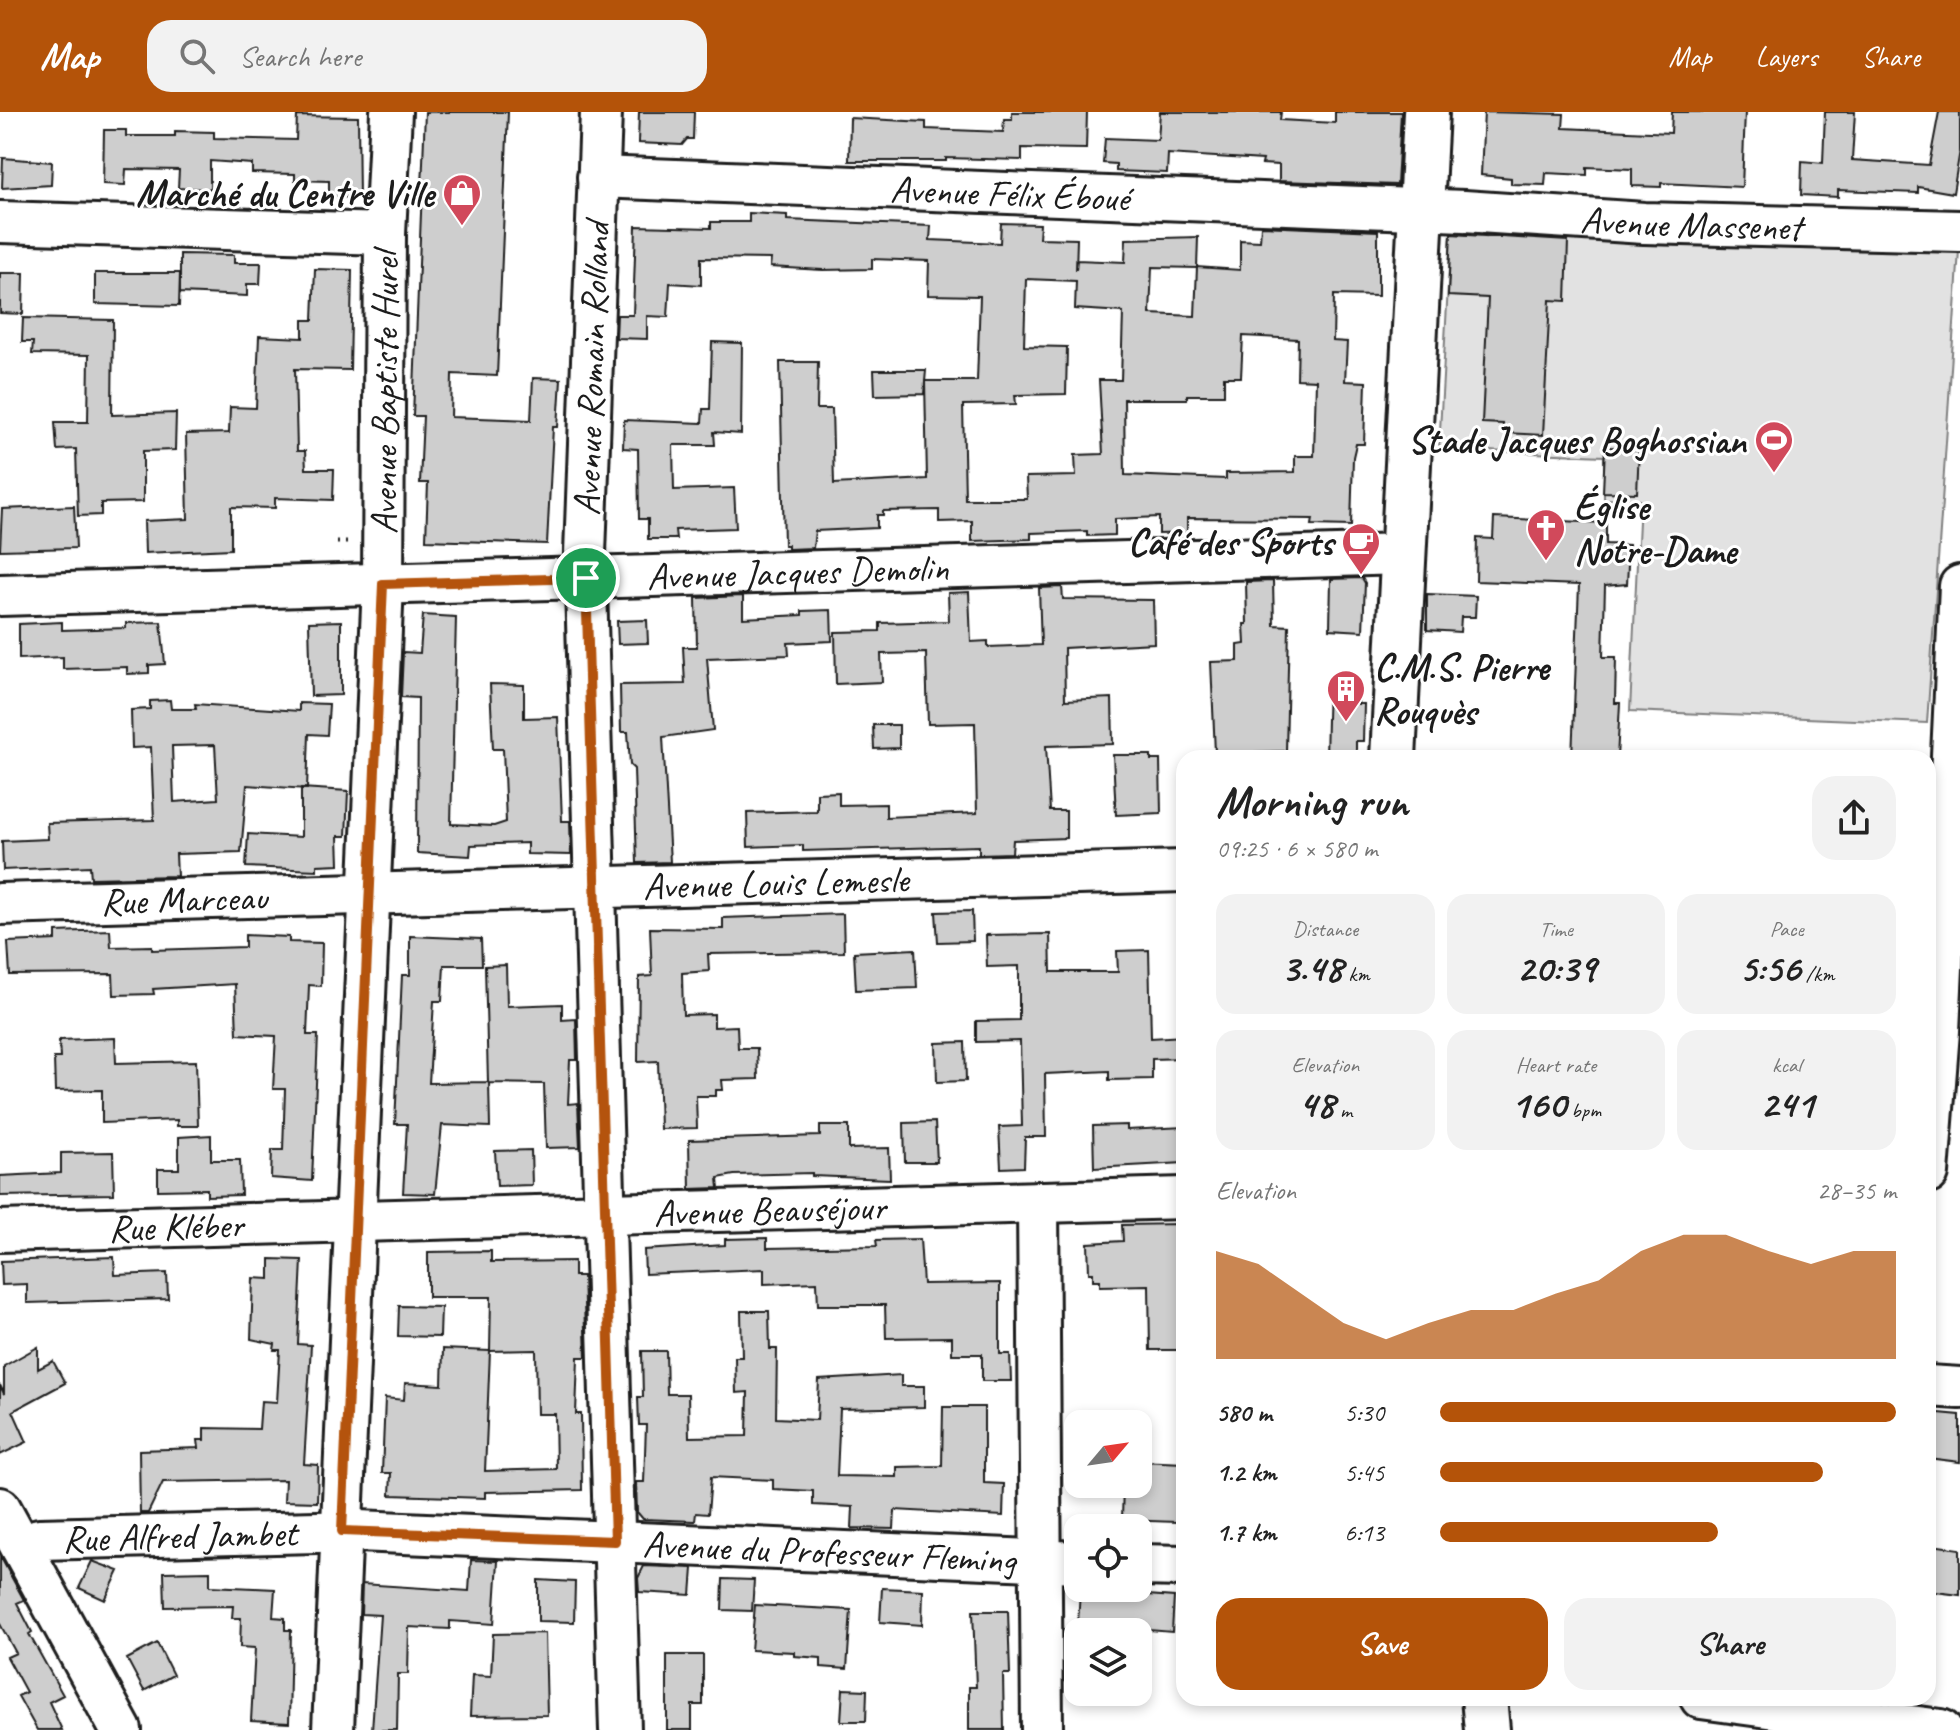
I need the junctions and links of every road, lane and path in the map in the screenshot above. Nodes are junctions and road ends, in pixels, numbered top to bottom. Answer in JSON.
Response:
{"nodes":[{"id":1,"x":391,"y":112,"type":"edge"},
{"id":2,"x":601,"y":112,"type":"edge"},
{"id":3,"x":1426,"y":112,"type":"edge"},
{"id":4,"x":598,"y":177,"type":"junction"},
{"id":5,"x":1422,"y":210,"type":"junction"},
{"id":6,"x":0,"y":222,"type":"edge"},
{"id":7,"x":1960,"y":231,"type":"edge"},
{"id":8,"x":385,"y":234,"type":"junction"},
{"id":9,"x":1403,"y":554,"type":"junction"},
{"id":10,"x":586,"y":578,"type":"junction"},
{"id":11,"x":383,"y":584,"type":"junction"},
{"id":12,"x":1960,"y":586,"type":"edge"},
{"id":13,"x":0,"y":595,"type":"edge"},
{"id":14,"x":1393,"y":750,"type":"edge"},
{"id":15,"x":1955,"y":761,"type":"edge"},
{"id":16,"x":1938,"y":809,"type":"edge"},
{"id":17,"x":1176,"y":871,"type":"edge"},
{"id":18,"x":596,"y":886,"type":"junction"},
{"id":19,"x":1936,"y":887,"type":"edge"},
{"id":20,"x":367,"y":894,"type":"junction"},
{"id":21,"x":0,"y":904,"type":"edge"},
{"id":22,"x":1949,"y":1032,"type":"edge"},
{"id":23,"x":1936,"y":1119,"type":"edge"},
{"id":24,"x":1176,"y":1198,"type":"edge"},
{"id":25,"x":1038,"y":1202,"type":"junction"},
{"id":26,"x":605,"y":1212,"type":"junction"},
{"id":27,"x":354,"y":1221,"type":"junction"},
{"id":28,"x":0,"y":1231,"type":"edge"},
{"id":29,"x":1936,"y":1386,"type":"edge"},
{"id":30,"x":1960,"y":1388,"type":"edge"},
{"id":31,"x":0,"y":1508,"type":"edge"},
{"id":32,"x":342,"y":1531,"type":"junction"},
{"id":33,"x":615,"y":1541,"type":"junction"},
{"id":34,"x":21,"y":1546,"type":"junction"},
{"id":35,"x":1039,"y":1561,"type":"junction"},
{"id":36,"x":1064,"y":1562,"type":"edge"},
{"id":37,"x":1152,"y":1565,"type":"edge"},
{"id":38,"x":1176,"y":1566,"type":"edge"},
{"id":39,"x":1485,"y":1706,"type":"edge"},
{"id":40,"x":1761,"y":1706,"type":"edge"},
{"id":41,"x":121,"y":1730,"type":"edge"},
{"id":42,"x":333,"y":1730,"type":"edge"},
{"id":43,"x":620,"y":1730,"type":"edge"},
{"id":44,"x":1042,"y":1730,"type":"edge"},
{"id":45,"x":1487,"y":1730,"type":"edge"},
{"id":46,"x":1941,"y":1730,"type":"edge"}],
"edges":[{"from":1,"to":8,"type":"street","name":"Avenue Baptiste Hurel"},
{"from":2,"to":4,"type":"street","name":"Avenue Romain Rolland"},
{"from":3,"to":5,"type":"main road"},
{"from":4,"to":5,"type":"street","name":"Avenue Félix Éboué"},
{"from":4,"to":10,"type":"street","name":"Avenue Romain Rolland"},
{"from":5,"to":7,"type":"street","name":"Avenue Massenet"},
{"from":5,"to":9,"type":"main road"},
{"from":6,"to":8,"type":"street"},
{"from":8,"to":11,"type":"street","name":"Avenue Baptiste Hurel"},
{"from":9,"to":10,"type":"street","name":"Avenue Jacques Demolin"},
{"from":9,"to":14,"type":"main road"},
{"from":10,"to":11,"type":"street","name":"Avenue Jacques Demolin"},
{"from":10,"to":18,"type":"street","name":"Avenue Romain Rolland"},
{"from":11,"to":13,"type":"street","name":"Avenue Jacques Demolin"},
{"from":11,"to":20,"type":"street","name":"Avenue Baptiste Hurel"},
{"from":12,"to":15,"type":"street"},
{"from":15,"to":16,"type":"street"},
{"from":16,"to":19,"type":"street"},
{"from":17,"to":18,"type":"street","name":"Avenue Louis Lemesle"},
{"from":18,"to":20,"type":"street","name":"Avenue Louis Lemesle"},
{"from":18,"to":26,"type":"street","name":"Avenue Romain Rolland"},
{"from":19,"to":22,"type":"street"},
{"from":20,"to":21,"type":"street","name":"Rue Marceau"},
{"from":20,"to":27,"type":"street","name":"Avenue Baptiste Hurel"},
{"from":22,"to":23,"type":"street"},
{"from":24,"to":25,"type":"street","name":"Avenue Beauséjour"},
{"from":25,"to":26,"type":"street","name":"Avenue Beauséjour"},
{"from":25,"to":35,"type":"street"},
{"from":26,"to":27,"type":"street","name":"Avenue Beauséjour"},
{"from":26,"to":33,"type":"street","name":"Avenue Romain Rolland"},
{"from":27,"to":28,"type":"street","name":"Rue Kléber"},
{"from":27,"to":32,"type":"street","name":"Avenue Baptiste Hurel"},
{"from":29,"to":30,"type":"street"},
{"from":31,"to":34,"type":"street"},
{"from":32,"to":33,"type":"street","name":"Avenue du Professeur Fleming"},
{"from":32,"to":34,"type":"street","name":"Rue Alfred Jambet"},
{"from":32,"to":42,"type":"street","name":"Avenue Baptiste Hurel"},
{"from":33,"to":35,"type":"street","name":"Avenue du Professeur Fleming"},
{"from":33,"to":43,"type":"street","name":"Avenue Romain Rolland"},
{"from":34,"to":41,"type":"street"},
{"from":35,"to":36,"type":"street","name":"Avenue du Professeur Fleming"},
{"from":35,"to":44,"type":"street"},
{"from":37,"to":38,"type":"street"},
{"from":39,"to":45,"type":"main road"},
{"from":40,"to":46,"type":"street"}]}
